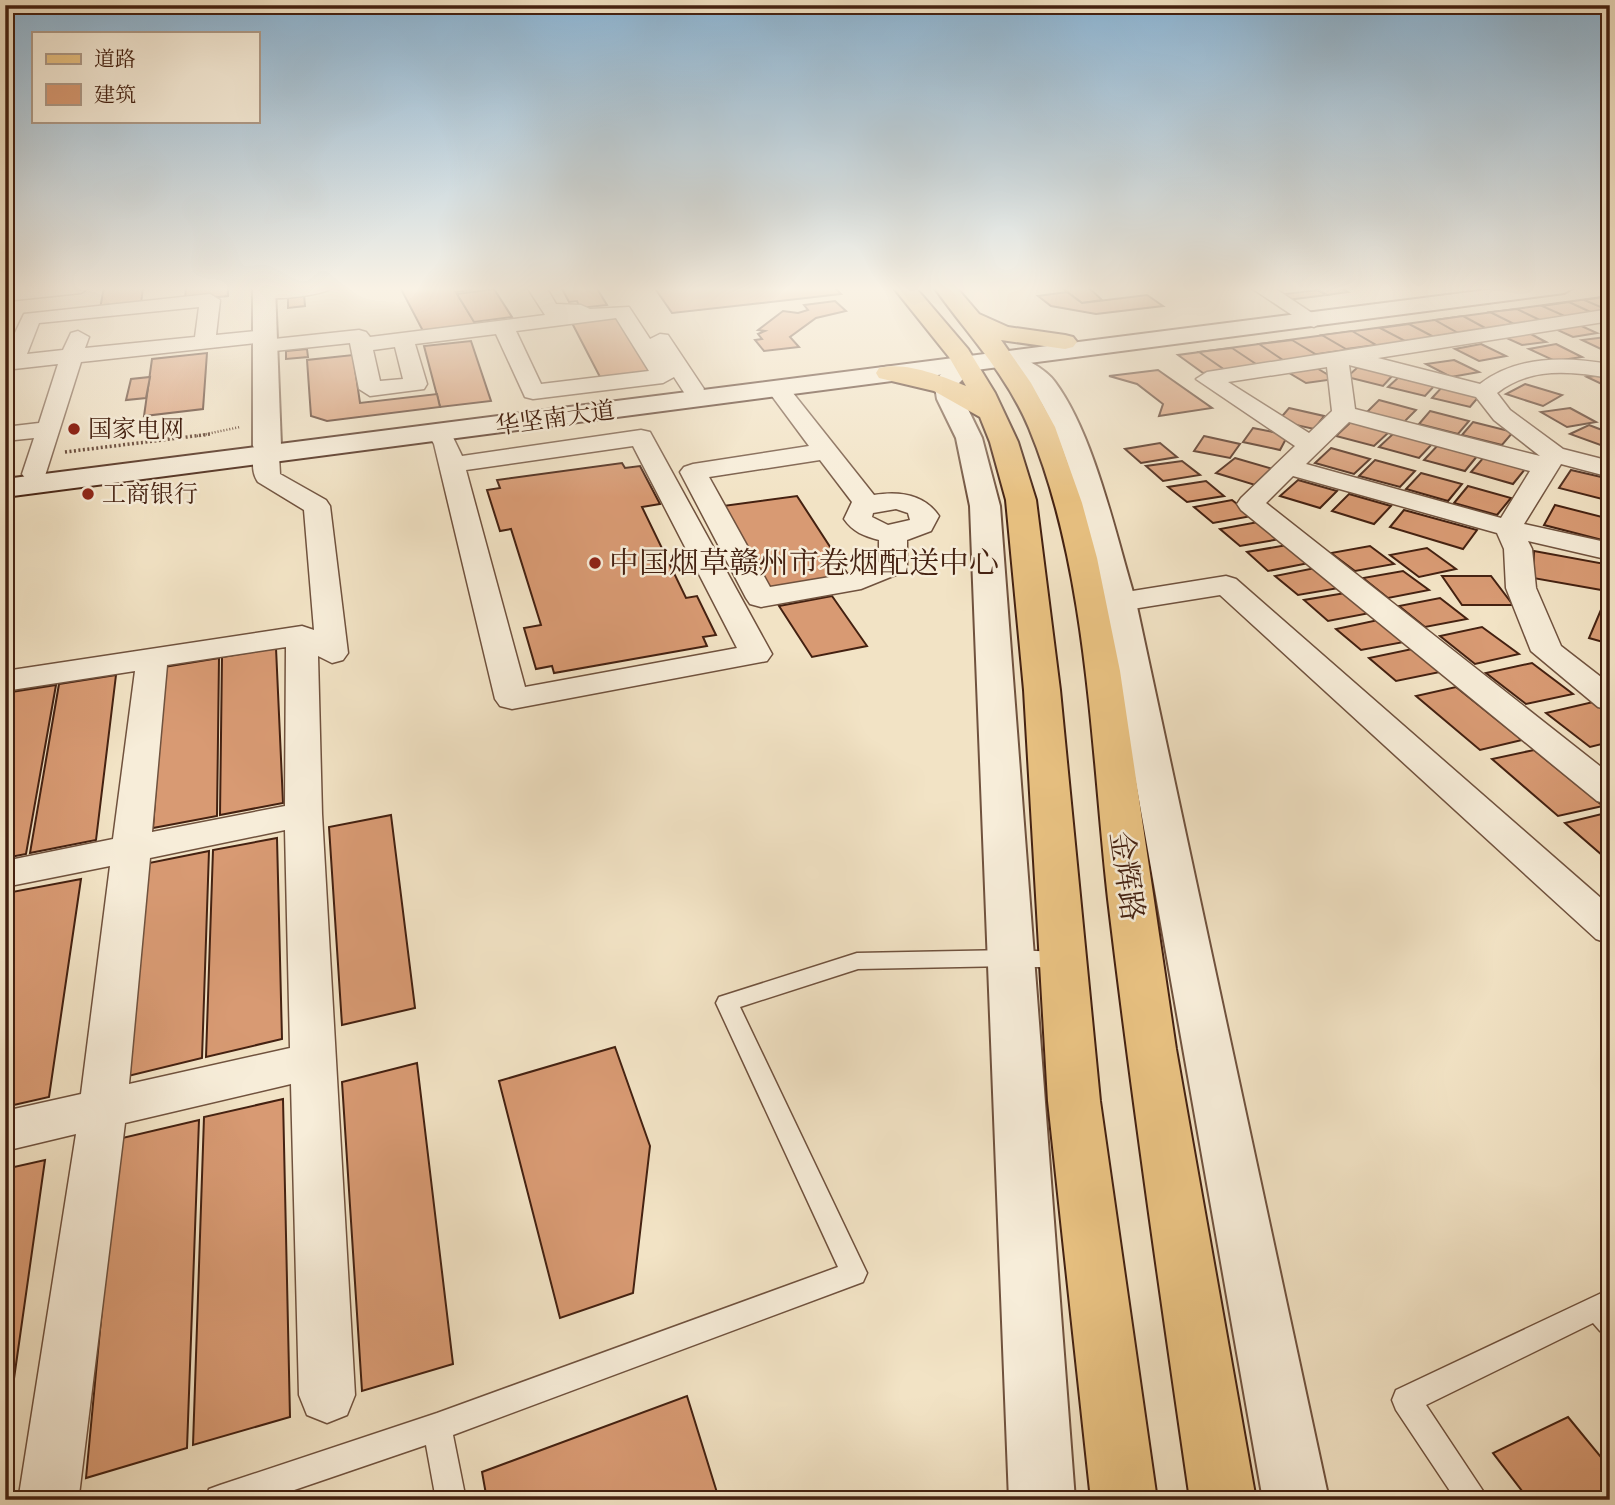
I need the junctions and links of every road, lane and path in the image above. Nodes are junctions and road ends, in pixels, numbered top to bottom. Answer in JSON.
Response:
{"nodes":[{"id":1,"x":53,"y":357,"type":"edge"},
{"id":2,"x":72,"y":357,"type":"edge"},
{"id":3,"x":265,"y":357,"type":"edge"},
{"id":4,"x":364,"y":357,"type":"edge"},
{"id":5,"x":408,"y":357,"type":"edge"},
{"id":6,"x":517,"y":357,"type":"edge"},
{"id":7,"x":651,"y":357,"type":"edge"},
{"id":8,"x":672,"y":357,"type":"edge"},
{"id":9,"x":915,"y":357,"type":"edge"},
{"id":10,"x":978,"y":357,"type":"edge"},
{"id":11,"x":980,"y":357,"type":"edge"},
{"id":12,"x":988,"y":357,"type":"edge"},
{"id":13,"x":1053,"y":357,"type":"edge"},
{"id":14,"x":1335,"y":357,"type":"edge"},
{"id":15,"x":1341,"y":357,"type":"edge"},
{"id":16,"x":1347,"y":357,"type":"edge"},
{"id":17,"x":9,"y":362,"type":"edge"},
{"id":18,"x":891,"y":368,"type":"junction"},
{"id":19,"x":1610,"y":371,"type":"edge"},
{"id":20,"x":693,"y":388,"type":"junction"},
{"id":21,"x":777,"y":388,"type":"junction"},
{"id":22,"x":1484,"y":392,"type":"junction"},
{"id":23,"x":1344,"y":413,"type":"junction"},
{"id":24,"x":50,"y":429,"type":"junction"},
{"id":25,"x":223,"y":433,"type":"dead end"},
{"id":26,"x":5,"y":434,"type":"edge"},
{"id":27,"x":440,"y":434,"type":"junction"},
{"id":28,"x":1310,"y":445,"type":"junction"},
{"id":29,"x":266,"y":451,"type":"junction"},
{"id":30,"x":826,"y":452,"type":"junction"},
{"id":31,"x":1549,"y":460,"type":"junction"},
{"id":32,"x":39,"y":464,"type":"junction"},
{"id":33,"x":451,"y":465,"type":"junction"},
{"id":34,"x":1288,"y":467,"type":"junction"},
{"id":35,"x":1610,"y":469,"type":"edge"},
{"id":36,"x":5,"y":478,"type":"edge"},
{"id":37,"x":5,"y":488,"type":"edge"},
{"id":38,"x":868,"y":505,"type":"junction"},
{"id":39,"x":1508,"y":528,"type":"junction"},
{"id":40,"x":893,"y":533,"type":"junction"},
{"id":41,"x":1610,"y":552,"type":"edge"},
{"id":42,"x":1120,"y":602,"type":"junction"},
{"id":43,"x":332,"y":653,"type":"dead end"},
{"id":44,"x":152,"y":658,"type":"junction"},
{"id":45,"x":5,"y":681,"type":"edge"},
{"id":46,"x":1610,"y":700,"type":"edge"},
{"id":47,"x":1610,"y":793,"type":"edge"},
{"id":48,"x":303,"y":814,"type":"junction"},
{"id":49,"x":132,"y":850,"type":"junction"},
{"id":50,"x":5,"y":874,"type":"edge"},
{"id":51,"x":1610,"y":929,"type":"edge"},
{"id":52,"x":1010,"y":958,"type":"junction"},
{"id":53,"x":1063,"y":960,"type":"junction"},
{"id":54,"x":313,"y":1061,"type":"junction"},
{"id":55,"x":103,"y":1109,"type":"junction"},
{"id":56,"x":5,"y":1131,"type":"edge"},
{"id":57,"x":1605,"y":1310,"type":"edge"},
{"id":58,"x":327,"y":1395,"type":"dead end"},
{"id":59,"x":437,"y":1427,"type":"junction"},
{"id":60,"x":49,"y":1495,"type":"dead end"},
{"id":61,"x":220,"y":1500,"type":"edge"},
{"id":62,"x":451,"y":1500,"type":"edge"},
{"id":63,"x":1042,"y":1500,"type":"edge"},
{"id":64,"x":1124,"y":1500,"type":"edge"},
{"id":65,"x":1223,"y":1500,"type":"edge"},
{"id":66,"x":1296,"y":1500,"type":"edge"},
{"id":67,"x":1474,"y":1500,"type":"edge"}],
"edges":[{"from":1,"to":17,"type":"street"},
{"from":2,"to":24,"type":"street"},
{"from":3,"to":29,"type":"main road"},
{"from":4,"to":5,"type":"street"},
{"from":6,"to":7,"type":"street"},
{"from":8,"to":20,"type":"street"},
{"from":9,"to":18,"type":"main road"},
{"from":10,"to":18,"type":"main road","name":"华坚南大道"},
{"from":11,"to":42,"type":"main road"},
{"from":11,"to":52,"type":"main road"},
{"from":11,"to":53,"type":"main road","name":"金辉路"},
{"from":11,"to":65,"type":"main road","name":"金辉路"},
{"from":12,"to":13,"type":"main road"},
{"from":14,"to":28,"type":"street"},
{"from":15,"to":23,"type":"street"},
{"from":16,"to":22,"type":"street"},
{"from":18,"to":20,"type":"main road","name":"华坚南大道"},
{"from":18,"to":21,"type":"main road","name":"华坚南大道"},
{"from":19,"to":22,"type":"street"},
{"from":20,"to":29,"type":"main road","name":"华坚南大道"},
{"from":21,"to":27,"type":"main road","name":"华坚南大道"},
{"from":21,"to":30,"type":"street"},
{"from":22,"to":31,"type":"street"},
{"from":23,"to":28,"type":"street"},
{"from":23,"to":31,"type":"street"},
{"from":24,"to":26,"type":"street"},
{"from":24,"to":32,"type":"street"},
{"from":25,"to":32,"type":"path"},
{"from":27,"to":29,"type":"main road","name":"华坚南大道"},
{"from":27,"to":33,"type":"street"},
{"from":28,"to":34,"type":"street"},
{"from":29,"to":32,"type":"main road","name":"华坚南大道"},
{"from":29,"to":37,"type":"main road","name":"华坚南大道"},
{"from":29,"to":43,"type":"street"},
{"from":30,"to":38,"type":"street"},
{"from":30,"to":40,"type":"street"},
{"from":31,"to":35,"type":"street"},
{"from":31,"to":39,"type":"street"},
{"from":32,"to":36,"type":"main road","name":"华坚南大道"},
{"from":33,"to":33,"type":"street"},
{"from":34,"to":39,"type":"street"},
{"from":34,"to":47,"type":"street"},
{"from":38,"to":40,"type":"street"},
{"from":38,"to":40,"type":"street"},
{"from":39,"to":41,"type":"street"},
{"from":39,"to":46,"type":"street"},
{"from":42,"to":51,"type":"street"},
{"from":42,"to":66,"type":"main road"},
{"from":44,"to":45,"type":"street"},
{"from":44,"to":48,"type":"street"},
{"from":44,"to":49,"type":"street"},
{"from":48,"to":49,"type":"street"},
{"from":48,"to":54,"type":"street"},
{"from":49,"to":50,"type":"street"},
{"from":49,"to":55,"type":"street"},
{"from":52,"to":53,"type":"lane"},
{"from":52,"to":59,"type":"lane"},
{"from":52,"to":63,"type":"main road"},
{"from":53,"to":64,"type":"main road","name":"金辉路"},
{"from":54,"to":55,"type":"street"},
{"from":54,"to":58,"type":"street"},
{"from":55,"to":56,"type":"street"},
{"from":55,"to":60,"type":"street"},
{"from":57,"to":67,"type":"lane"},
{"from":59,"to":61,"type":"lane"},
{"from":59,"to":62,"type":"lane"}]}
